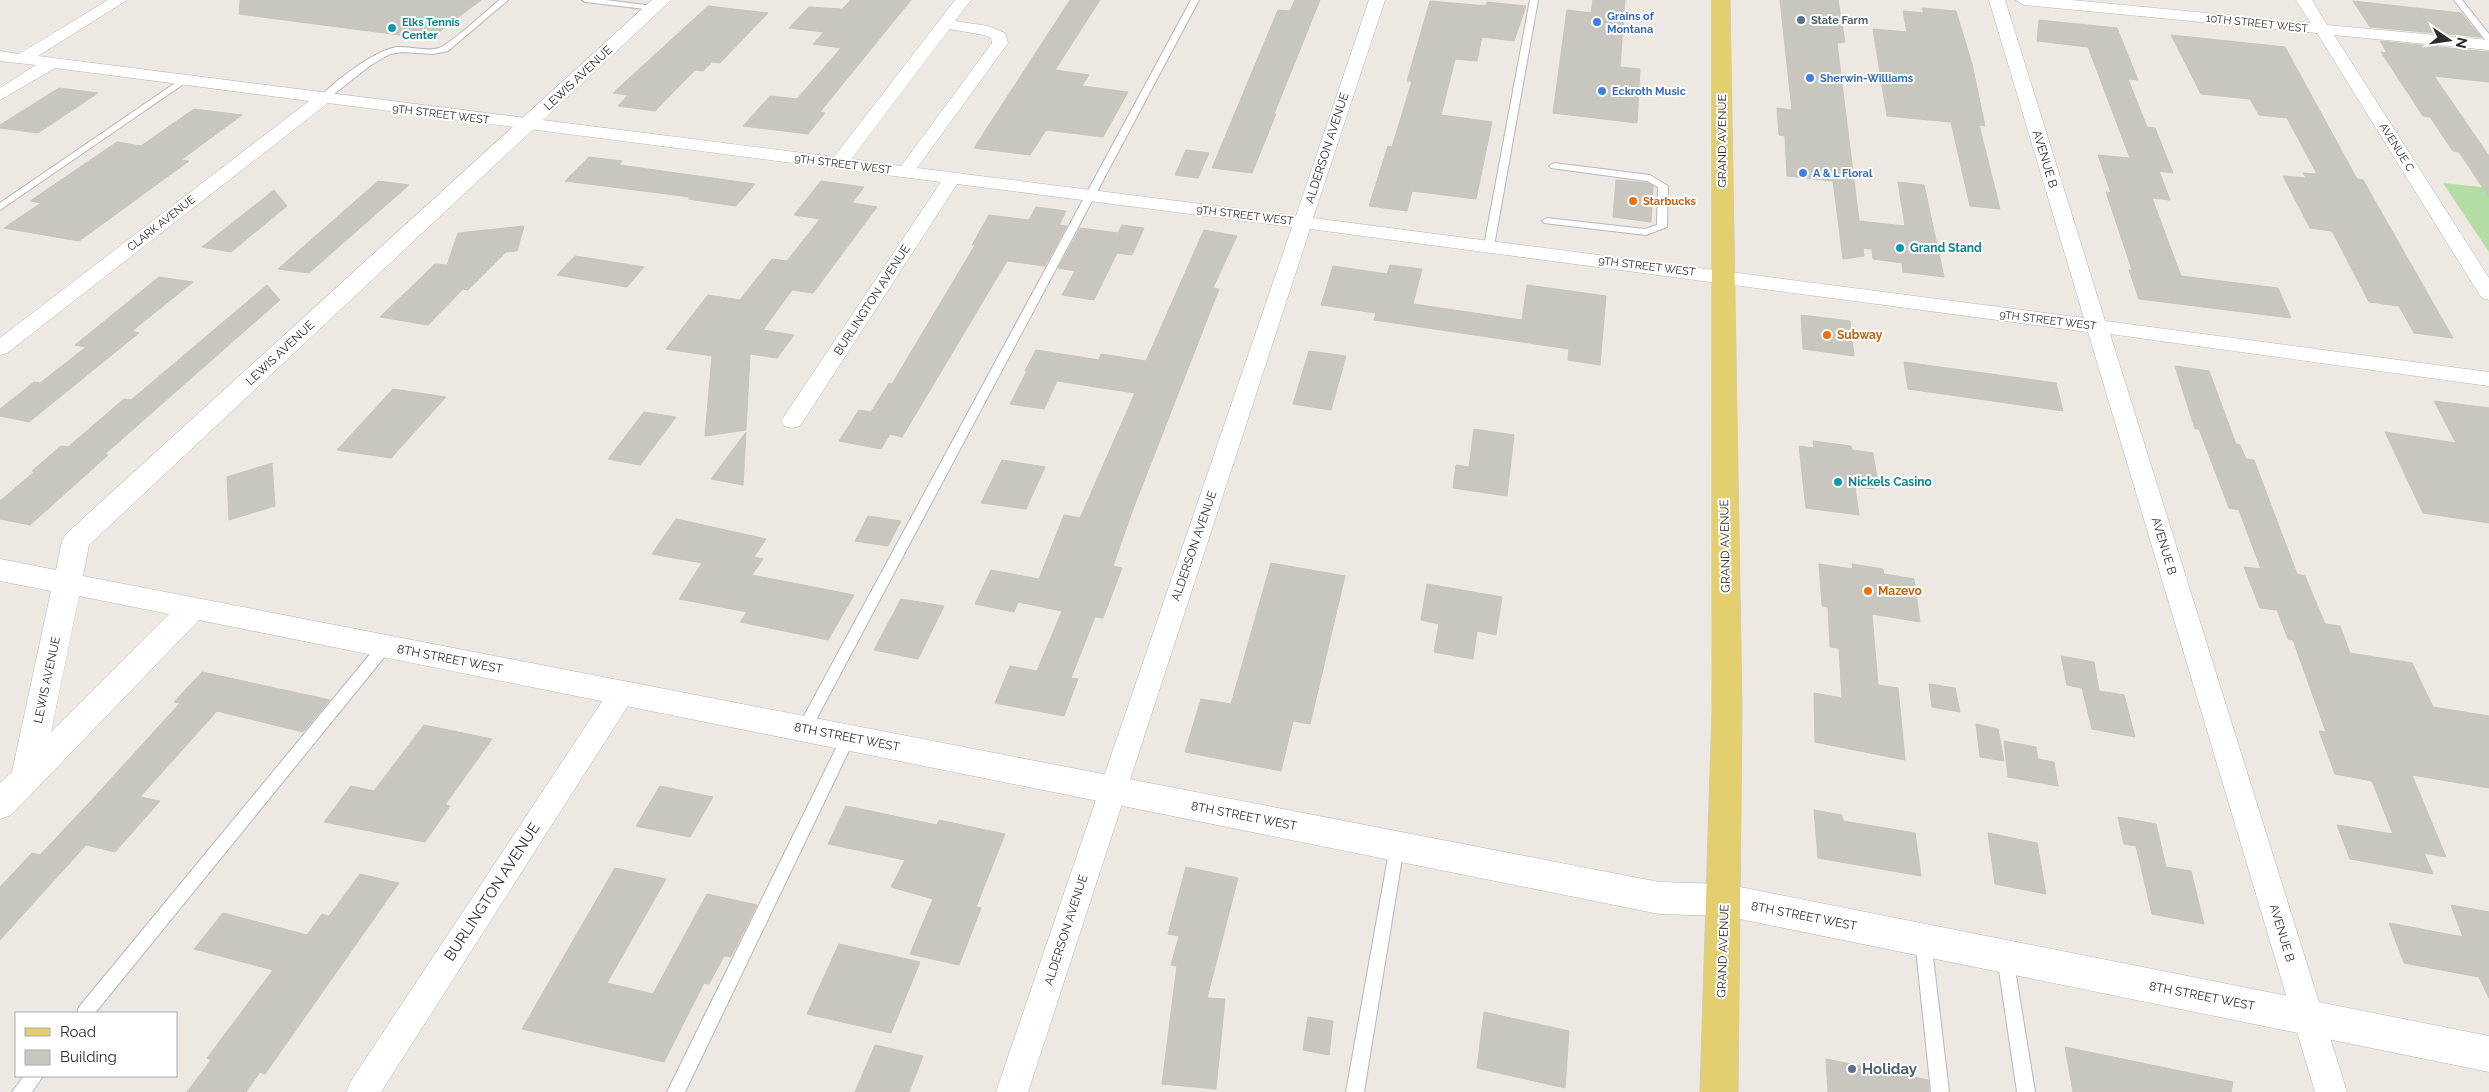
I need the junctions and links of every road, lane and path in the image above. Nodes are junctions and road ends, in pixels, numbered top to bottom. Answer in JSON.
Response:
{"nodes":[{"id":1,"x":119,"y":0,"type":"edge"},
{"id":2,"x":504,"y":0,"type":"edge"},
{"id":3,"x":586,"y":0,"type":"edge"},
{"id":4,"x":963,"y":0,"type":"edge"},
{"id":5,"x":1195,"y":0,"type":"edge"},
{"id":6,"x":1377,"y":0,"type":"edge"},
{"id":7,"x":1534,"y":0,"type":"edge"},
{"id":8,"x":1720,"y":0,"type":"edge"},
{"id":9,"x":1997,"y":0,"type":"edge"},
{"id":10,"x":2024,"y":0,"type":"edge"},
{"id":11,"x":2304,"y":0,"type":"edge"},
{"id":12,"x":2458,"y":0,"type":"edge"},
{"id":13,"x":658,"y":4,"type":"edge"},
{"id":14,"x":945,"y":24,"type":"junction"},
{"id":15,"x":2322,"y":29,"type":"junction"},
{"id":16,"x":2489,"y":39,"type":"edge"},
{"id":17,"x":2489,"y":45,"type":"edge"},
{"id":18,"x":0,"y":56,"type":"edge"},
{"id":19,"x":22,"y":59,"type":"junction"},
{"id":20,"x":50,"y":64,"type":"junction"},
{"id":21,"x":184,"y":81,"type":"junction"},
{"id":22,"x":0,"y":94,"type":"edge"},
{"id":23,"x":322,"y":99,"type":"junction"},
{"id":24,"x":528,"y":124,"type":"junction"},
{"id":25,"x":839,"y":163,"type":"junction"},
{"id":26,"x":1554,"y":166,"type":"dead end"},
{"id":27,"x":905,"y":172,"type":"junction"},
{"id":28,"x":952,"y":178,"type":"junction"},
{"id":29,"x":1090,"y":195,"type":"junction"},
{"id":30,"x":0,"y":208,"type":"edge"},
{"id":31,"x":1547,"y":221,"type":"dead end"},
{"id":32,"x":1302,"y":222,"type":"junction"},
{"id":33,"x":1489,"y":246,"type":"junction"},
{"id":34,"x":1723,"y":276,"type":"junction"},
{"id":35,"x":2489,"y":294,"type":"edge"},
{"id":36,"x":2097,"y":326,"type":"junction"},
{"id":37,"x":0,"y":348,"type":"edge"},
{"id":38,"x":2489,"y":379,"type":"edge"},
{"id":39,"x":792,"y":421,"type":"dead end"},
{"id":40,"x":0,"y":570,"type":"edge"},
{"id":41,"x":68,"y":583,"type":"junction"},
{"id":42,"x":193,"y":608,"type":"junction"},
{"id":43,"x":385,"y":646,"type":"junction"},
{"id":44,"x":622,"y":693,"type":"junction"},
{"id":45,"x":804,"y":729,"type":"junction"},
{"id":46,"x":848,"y":738,"type":"junction"},
{"id":47,"x":26,"y":778,"type":"junction"},
{"id":48,"x":1112,"y":790,"type":"junction"},
{"id":49,"x":0,"y":805,"type":"edge"},
{"id":50,"x":1397,"y":846,"type":"junction"},
{"id":51,"x":1725,"y":900,"type":"junction"},
{"id":52,"x":1923,"y":940,"type":"junction"},
{"id":53,"x":2005,"y":957,"type":"junction"},
{"id":54,"x":87,"y":1012,"type":"edge"},
{"id":55,"x":2308,"y":1018,"type":"junction"},
{"id":56,"x":2489,"y":1054,"type":"edge"},
{"id":57,"x":34,"y":1077,"type":"edge"},
{"id":58,"x":21,"y":1092,"type":"edge"},
{"id":59,"x":362,"y":1092,"type":"edge"},
{"id":60,"x":676,"y":1092,"type":"edge"},
{"id":61,"x":1012,"y":1092,"type":"edge"},
{"id":62,"x":1355,"y":1092,"type":"edge"},
{"id":63,"x":1719,"y":1092,"type":"edge"},
{"id":64,"x":1940,"y":1092,"type":"edge"},
{"id":65,"x":2026,"y":1092,"type":"edge"},
{"id":66,"x":2331,"y":1092,"type":"edge"}],
"edges":[{"from":1,"to":19,"type":"street"},
{"from":2,"to":23,"type":"lane"},
{"from":3,"to":13,"type":"lane"},
{"from":4,"to":14,"type":"street"},
{"from":5,"to":29,"type":"lane"},
{"from":6,"to":32,"type":"street","name":"ALDERSON AVENUE"},
{"from":7,"to":33,"type":"lane"},
{"from":8,"to":34,"type":"main road","name":"GRAND AVENUE"},
{"from":9,"to":36,"type":"street","name":"AVENUE B"},
{"from":10,"to":15,"type":"street","name":"10TH STREET WEST"},
{"from":11,"to":15,"type":"street","name":"AVENUE C"},
{"from":12,"to":16,"type":"lane"},
{"from":13,"to":24,"type":"street","name":"LEWIS AVENUE"},
{"from":14,"to":25,"type":"street"},
{"from":14,"to":27,"type":"street"},
{"from":15,"to":17,"type":"street","name":"10TH STREET WEST"},
{"from":15,"to":35,"type":"street","name":"AVENUE C"},
{"from":18,"to":19,"type":"street","name":"9TH STREET WEST"},
{"from":19,"to":20,"type":"street","name":"9TH STREET WEST"},
{"from":20,"to":21,"type":"street","name":"9TH STREET WEST"},
{"from":20,"to":22,"type":"street"},
{"from":21,"to":23,"type":"street","name":"9TH STREET WEST"},
{"from":21,"to":30,"type":"lane"},
{"from":23,"to":24,"type":"street","name":"9TH STREET WEST"},
{"from":23,"to":37,"type":"street","name":"CLARK AVENUE"},
{"from":24,"to":25,"type":"street","name":"9TH STREET WEST"},
{"from":24,"to":41,"type":"street","name":"LEWIS AVENUE"},
{"from":25,"to":27,"type":"street","name":"9TH STREET WEST"},
{"from":26,"to":31,"type":"lane"},
{"from":27,"to":28,"type":"street","name":"9TH STREET WEST"},
{"from":28,"to":29,"type":"street","name":"9TH STREET WEST"},
{"from":28,"to":39,"type":"street","name":"BURLINGTON AVENUE"},
{"from":29,"to":32,"type":"street","name":"9TH STREET WEST"},
{"from":29,"to":45,"type":"lane"},
{"from":32,"to":33,"type":"street","name":"9TH STREET WEST"},
{"from":32,"to":48,"type":"street","name":"ALDERSON AVENUE"},
{"from":33,"to":34,"type":"street","name":"9TH STREET WEST"},
{"from":34,"to":36,"type":"street","name":"9TH STREET WEST"},
{"from":34,"to":51,"type":"main road","name":"GRAND AVENUE"},
{"from":36,"to":38,"type":"street","name":"9TH STREET WEST"},
{"from":36,"to":55,"type":"street","name":"AVENUE B"},
{"from":40,"to":41,"type":"street","name":"8TH STREET WEST"},
{"from":41,"to":42,"type":"street","name":"8TH STREET WEST"},
{"from":41,"to":47,"type":"street","name":"LEWIS AVENUE"},
{"from":42,"to":43,"type":"street","name":"8TH STREET WEST"},
{"from":42,"to":47,"type":"street"},
{"from":43,"to":44,"type":"street","name":"8TH STREET WEST"},
{"from":43,"to":54,"type":"lane"},
{"from":44,"to":45,"type":"street","name":"8TH STREET WEST"},
{"from":44,"to":59,"type":"street","name":"BURLINGTON AVENUE"},
{"from":45,"to":46,"type":"street","name":"8TH STREET WEST"},
{"from":46,"to":48,"type":"street","name":"8TH STREET WEST"},
{"from":46,"to":60,"type":"lane"},
{"from":47,"to":49,"type":"street"},
{"from":48,"to":50,"type":"street","name":"8TH STREET WEST"},
{"from":48,"to":61,"type":"street","name":"ALDERSON AVENUE"},
{"from":50,"to":51,"type":"street","name":"8TH STREET WEST"},
{"from":50,"to":62,"type":"lane"},
{"from":51,"to":52,"type":"street","name":"8TH STREET WEST"},
{"from":51,"to":63,"type":"main road","name":"GRAND AVENUE"},
{"from":52,"to":53,"type":"street","name":"8TH STREET WEST"},
{"from":52,"to":64,"type":"lane"},
{"from":53,"to":55,"type":"street","name":"8TH STREET WEST"},
{"from":53,"to":65,"type":"lane"},
{"from":55,"to":56,"type":"street","name":"8TH STREET WEST"},
{"from":55,"to":66,"type":"street","name":"AVENUE B"},
{"from":57,"to":58,"type":"lane"}]}
